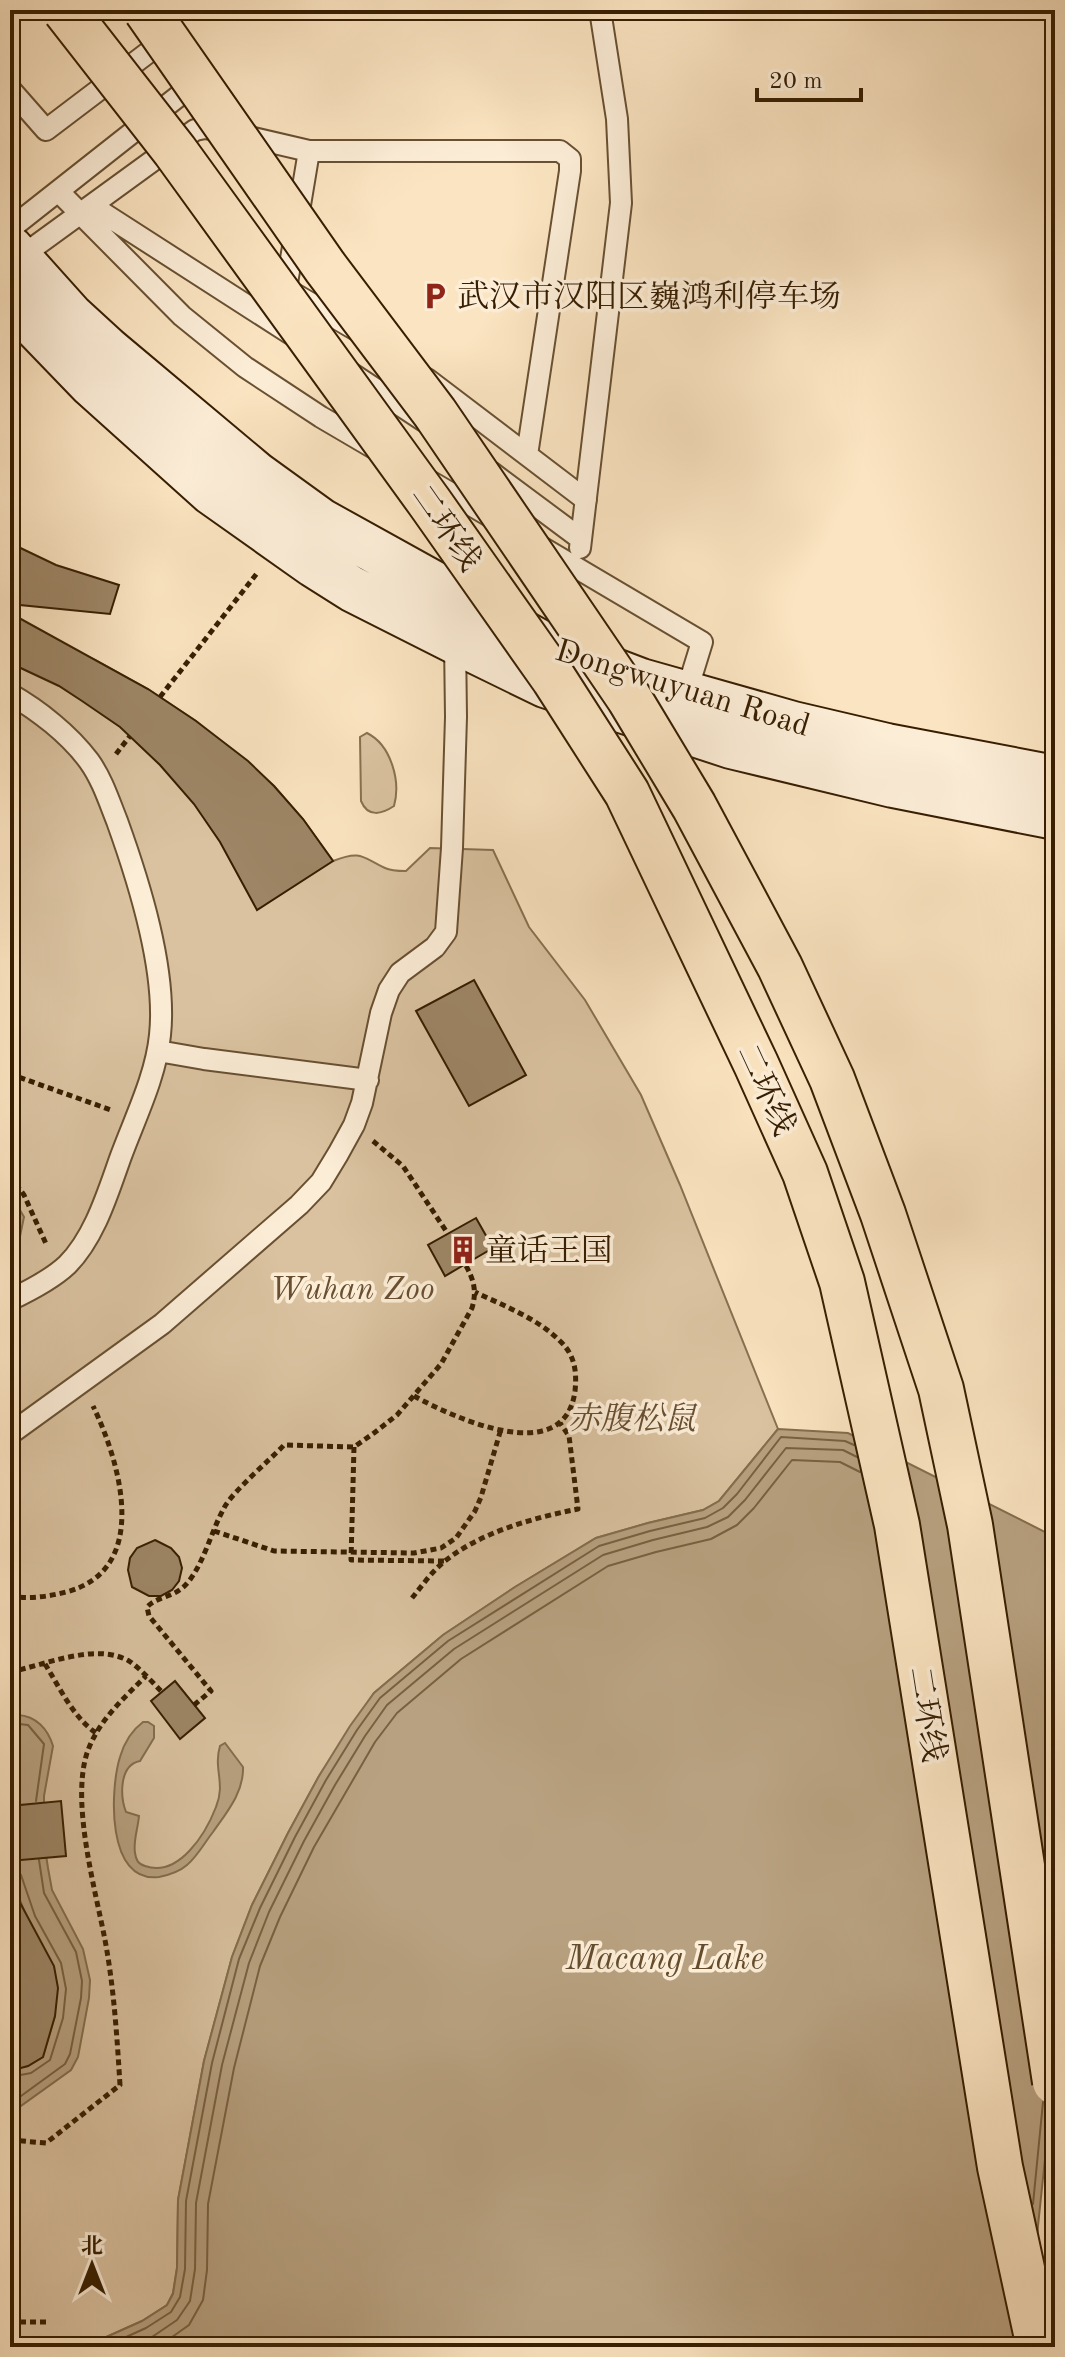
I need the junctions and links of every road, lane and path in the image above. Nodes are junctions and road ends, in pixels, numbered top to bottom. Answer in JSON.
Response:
{"nodes":[{"id":1,"x":65,"y":10,"type":"edge"},
{"id":2,"x":600,"y":10,"type":"edge"},
{"id":3,"x":156,"y":19,"type":"edge"},
{"id":4,"x":10,"y":89,"type":"edge"},
{"id":5,"x":309,"y":151,"type":"junction"},
{"id":6,"x":58,"y":191,"type":"junction"},
{"id":7,"x":86,"y":210,"type":"junction"},
{"id":8,"x":13,"y":245,"type":"edge"},
{"id":9,"x":10,"y":300,"type":"edge"},
{"id":10,"x":527,"y":455,"type":"junction"},
{"id":11,"x":586,"y":500,"type":"junction"},
{"id":12,"x":581,"y":539,"type":"junction"},
{"id":13,"x":282,"y":544,"type":"junction"},
{"id":14,"x":578,"y":568,"type":"junction"},
{"id":15,"x":455,"y":641,"type":"junction"},
{"id":16,"x":10,"y":694,"type":"edge"},
{"id":17,"x":686,"y":694,"type":"junction"},
{"id":18,"x":160,"y":697,"type":"dead end"},
{"id":19,"x":1055,"y":778,"type":"edge"},
{"id":20,"x":1055,"y":817,"type":"edge"},
{"id":21,"x":158,"y":1051,"type":"junction"},
{"id":22,"x":10,"y":1074,"type":"edge"},
{"id":23,"x":368,"y":1080,"type":"junction"},
{"id":24,"x":135,"y":1118,"type":"junction"},
{"id":25,"x":354,"y":1125,"type":"junction"},
{"id":26,"x":10,"y":1176,"type":"edge"},
{"id":27,"x":448,"y":1234,"type":"dead end"},
{"id":28,"x":465,"y":1264,"type":"dead end"},
{"id":29,"x":59,"y":1271,"type":"junction"},
{"id":30,"x":475,"y":1292,"type":"junction"},
{"id":31,"x":10,"y":1300,"type":"edge"},
{"id":32,"x":78,"y":1385,"type":"junction"},
{"id":33,"x":414,"y":1396,"type":"junction"},
{"id":34,"x":560,"y":1423,"type":"junction"},
{"id":35,"x":501,"y":1429,"type":"junction"},
{"id":36,"x":10,"y":1434,"type":"edge"},
{"id":37,"x":354,"y":1447,"type":"junction"},
{"id":38,"x":214,"y":1531,"type":"junction"},
{"id":39,"x":351,"y":1552,"type":"junction"},
{"id":40,"x":444,"y":1561,"type":"junction"},
{"id":41,"x":12,"y":1596,"type":"edge"},
{"id":42,"x":412,"y":1598,"type":"dead end"},
{"id":43,"x":15,"y":1627,"type":"dead end"},
{"id":44,"x":15,"y":1644,"type":"dead end"},
{"id":45,"x":45,"y":1664,"type":"junction"},
{"id":46,"x":13,"y":1671,"type":"edge"},
{"id":47,"x":146,"y":1676,"type":"junction"},
{"id":48,"x":162,"y":1692,"type":"dead end"},
{"id":49,"x":194,"y":1705,"type":"dead end"},
{"id":50,"x":96,"y":1733,"type":"junction"},
{"id":51,"x":1055,"y":2082,"type":"edge"},
{"id":52,"x":10,"y":2140,"type":"edge"},
{"id":53,"x":10,"y":2322,"type":"edge"},
{"id":54,"x":47,"y":2322,"type":"dead end"},
{"id":55,"x":1039,"y":2347,"type":"edge"}],
"edges":[{"from":1,"to":55,"type":"highway","name":"二环线","bridge":true},
{"from":2,"to":11,"type":"lane"},
{"from":3,"to":4,"type":"lane"},
{"from":3,"to":6,"type":"lane"},
{"from":3,"to":51,"type":"highway","name":"二环线","bridge":true},
{"from":5,"to":7,"type":"lane"},
{"from":5,"to":10,"type":"lane"},
{"from":5,"to":10,"type":"lane"},
{"from":6,"to":7,"type":"lane"},
{"from":6,"to":8,"type":"lane"},
{"from":7,"to":8,"type":"lane"},
{"from":7,"to":12,"type":"lane"},
{"from":7,"to":14,"type":"lane"},
{"from":8,"to":17,"type":"main road","name":"Dongwuyuan Road"},
{"from":9,"to":13,"type":"main road","name":"Dongwuyuan Road"},
{"from":10,"to":11,"type":"lane"},
{"from":11,"to":12,"type":"lane"},
{"from":12,"to":14,"type":"lane"},
{"from":13,"to":15,"type":"main road","name":"Dongwuyuan Road"},
{"from":13,"to":18,"type":"path"},
{"from":14,"to":17,"type":"lane"},
{"from":15,"to":20,"type":"main road","name":"Dongwuyuan Road"},
{"from":15,"to":23,"type":"lane"},
{"from":16,"to":21,"type":"lane"},
{"from":17,"to":19,"type":"main road","name":"Dongwuyuan Road"},
{"from":21,"to":23,"type":"lane"},
{"from":21,"to":24,"type":"lane"},
{"from":22,"to":24,"type":"path"},
{"from":23,"to":25,"type":"lane"},
{"from":24,"to":29,"type":"lane"},
{"from":25,"to":27,"type":"path"},
{"from":25,"to":32,"type":"lane"},
{"from":26,"to":29,"type":"path"},
{"from":28,"to":30,"type":"path"},
{"from":29,"to":31,"type":"lane"},
{"from":30,"to":33,"type":"path"},
{"from":30,"to":34,"type":"path"},
{"from":32,"to":36,"type":"lane"},
{"from":32,"to":41,"type":"path"},
{"from":33,"to":35,"type":"path"},
{"from":33,"to":37,"type":"path"},
{"from":34,"to":35,"type":"path"},
{"from":34,"to":40,"type":"path"},
{"from":35,"to":39,"type":"path"},
{"from":37,"to":38,"type":"path"},
{"from":37,"to":39,"type":"path"},
{"from":38,"to":39,"type":"path"},
{"from":38,"to":49,"type":"path"},
{"from":39,"to":40,"type":"path"},
{"from":40,"to":42,"type":"path"},
{"from":41,"to":43,"type":"path"},
{"from":44,"to":46,"type":"path"},
{"from":45,"to":46,"type":"path"},
{"from":45,"to":47,"type":"path"},
{"from":45,"to":50,"type":"path"},
{"from":47,"to":48,"type":"path"},
{"from":47,"to":50,"type":"path"},
{"from":50,"to":52,"type":"path"},
{"from":53,"to":54,"type":"path"}]}
